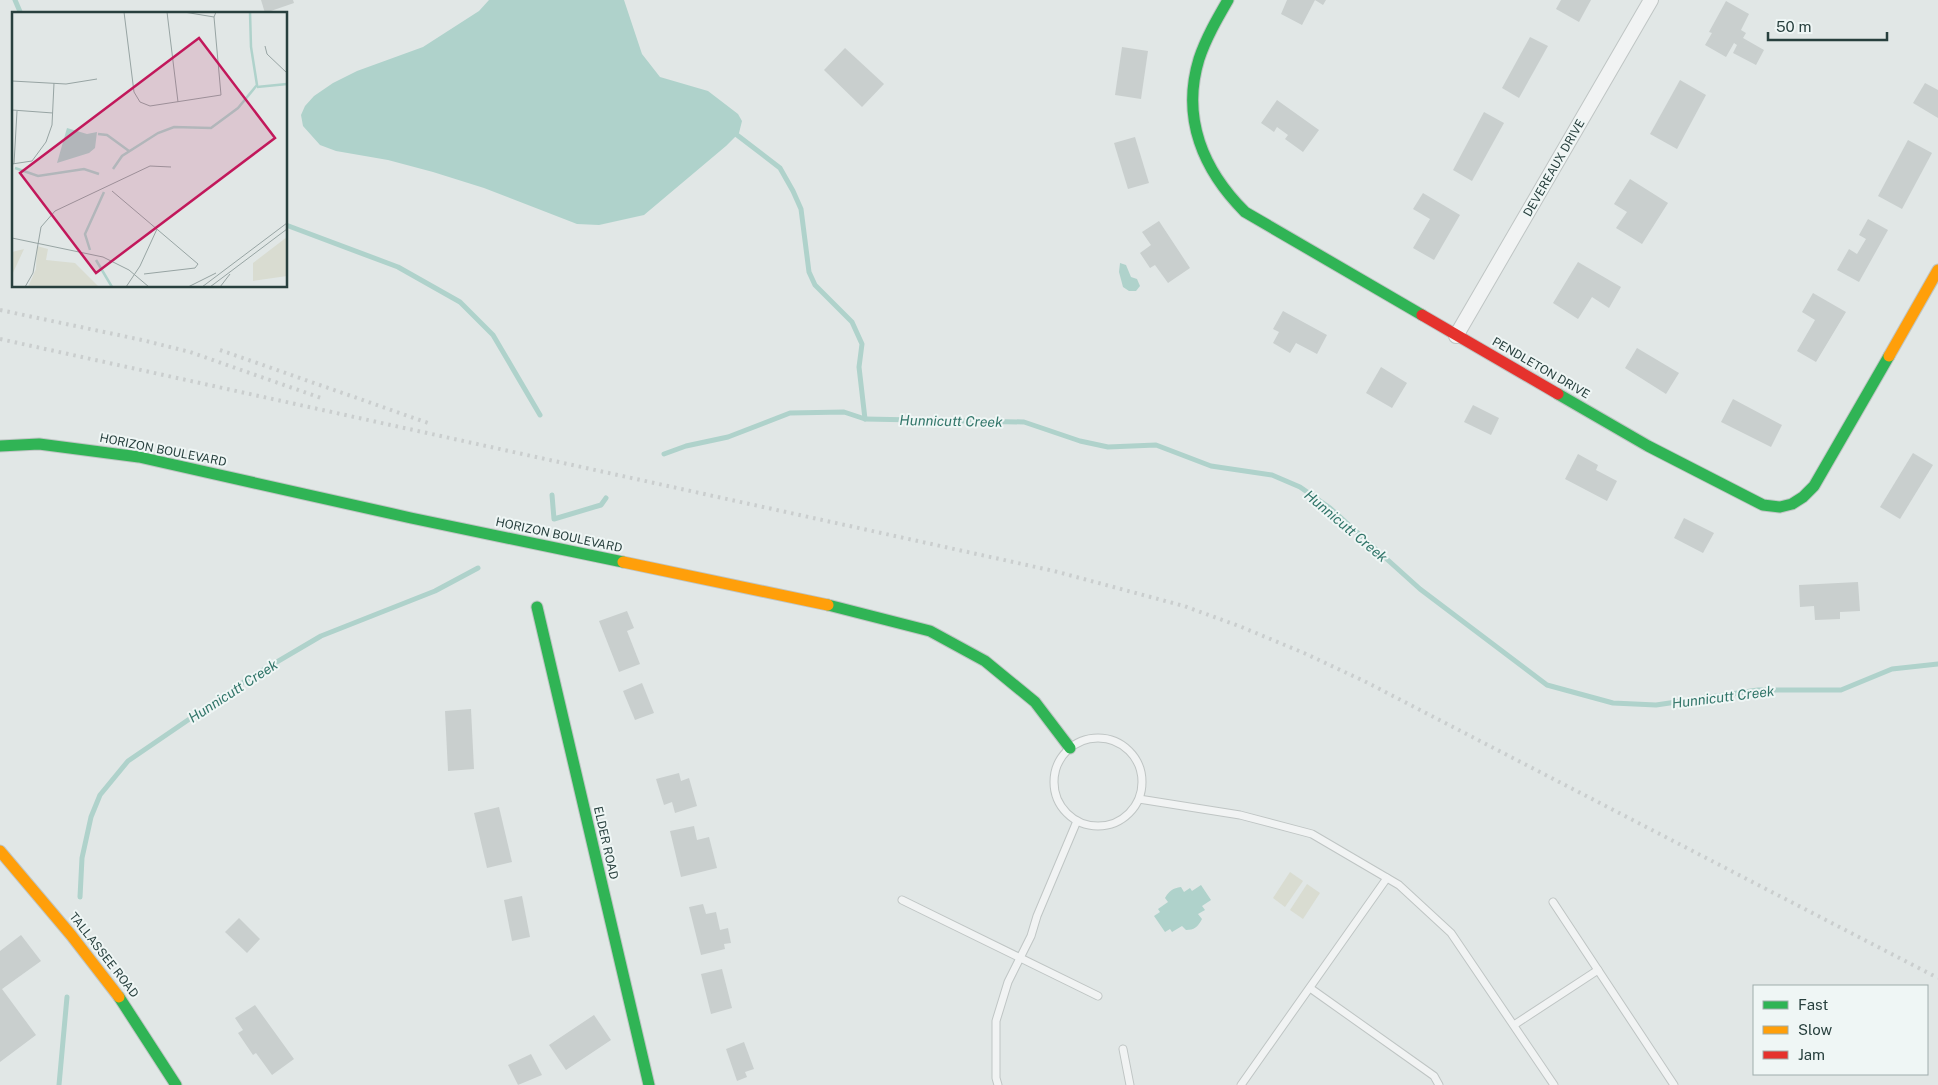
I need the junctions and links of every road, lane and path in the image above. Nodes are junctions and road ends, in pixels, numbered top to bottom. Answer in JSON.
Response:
{"nodes":[{"id":1,"x":1228,"y":0,"type":"edge"},
{"id":2,"x":1651,"y":0,"type":"edge"},
{"id":3,"x":1938,"y":270,"type":"edge"},
{"id":4,"x":1456,"y":336,"type":"junction"},
{"id":5,"x":0,"y":446,"type":"edge"},
{"id":6,"x":537,"y":607,"type":"dead end"},
{"id":7,"x":1070,"y":748,"type":"junction"},
{"id":8,"x":1139,"y":799,"type":"junction"},
{"id":9,"x":1078,"y":821,"type":"junction"},
{"id":10,"x":0,"y":850,"type":"edge"},
{"id":11,"x":1387,"y":878,"type":"junction"},
{"id":12,"x":902,"y":900,"type":"dead end"},
{"id":13,"x":1552,"y":902,"type":"dead end"},
{"id":14,"x":1020,"y":958,"type":"junction"},
{"id":15,"x":1598,"y":970,"type":"junction"},
{"id":16,"x":1310,"y":988,"type":"junction"},
{"id":17,"x":1098,"y":996,"type":"dead end"},
{"id":18,"x":1514,"y":1025,"type":"junction"},
{"id":19,"x":1123,"y":1049,"type":"dead end"},
{"id":20,"x":176,"y":1085,"type":"edge"},
{"id":21,"x":649,"y":1085,"type":"edge"},
{"id":22,"x":998,"y":1085,"type":"edge"},
{"id":23,"x":1130,"y":1085,"type":"edge"},
{"id":24,"x":1241,"y":1085,"type":"edge"},
{"id":25,"x":1439,"y":1085,"type":"edge"},
{"id":26,"x":1554,"y":1085,"type":"edge"},
{"id":27,"x":1674,"y":1085,"type":"edge"}],
"edges":[{"from":1,"to":4,"type":"street","name":"PENDLETON DRIVE"},
{"from":2,"to":4,"type":"street","name":"DEVEREAUX DRIVE"},
{"from":3,"to":4,"type":"street","name":"PENDLETON DRIVE"},
{"from":5,"to":7,"type":"street","name":"HORIZON BOULEVARD"},
{"from":6,"to":21,"type":"street","name":"ELDER ROAD"},
{"from":7,"to":8,"type":"lane"},
{"from":7,"to":9,"type":"lane"},
{"from":8,"to":9,"type":"lane"},
{"from":8,"to":11,"type":"lane"},
{"from":9,"to":14,"type":"lane"},
{"from":10,"to":20,"type":"street","name":"TALLASSEE ROAD"},
{"from":11,"to":16,"type":"lane"},
{"from":11,"to":18,"type":"lane"},
{"from":12,"to":14,"type":"lane"},
{"from":13,"to":15,"type":"lane"},
{"from":14,"to":17,"type":"lane"},
{"from":14,"to":22,"type":"lane"},
{"from":15,"to":18,"type":"lane"},
{"from":15,"to":27,"type":"lane"},
{"from":16,"to":24,"type":"lane"},
{"from":16,"to":25,"type":"lane"},
{"from":18,"to":26,"type":"lane"},
{"from":19,"to":23,"type":"lane"}]}
